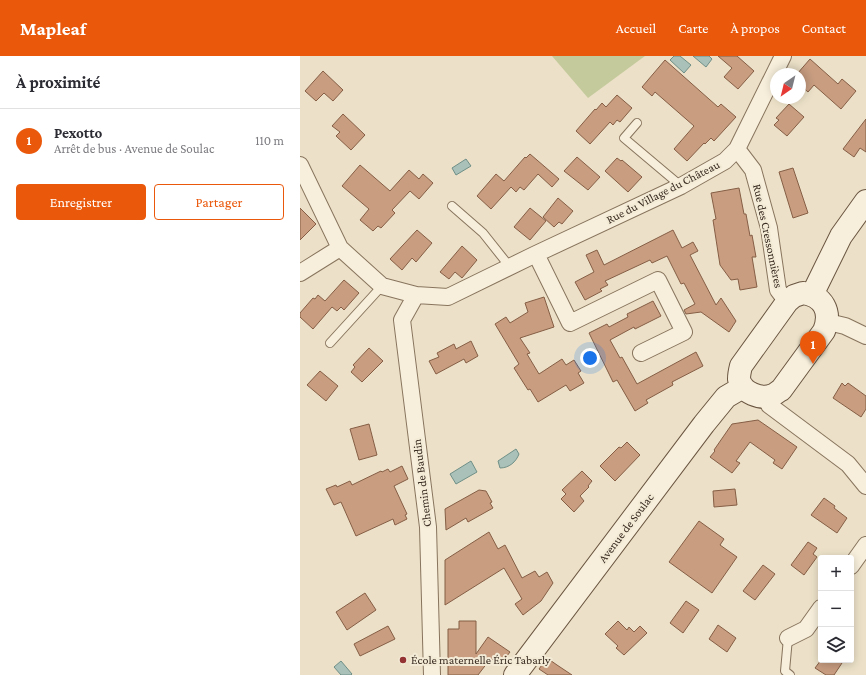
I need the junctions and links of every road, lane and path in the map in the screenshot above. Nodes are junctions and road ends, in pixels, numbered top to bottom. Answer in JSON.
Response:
{"nodes":[{"id":1,"x":783,"y":56,"type":"edge"},
{"id":2,"x":637,"y":122,"type":"dead end"},
{"id":3,"x":737,"y":149,"type":"junction"},
{"id":4,"x":300,"y":165,"type":"edge"},
{"id":5,"x":680,"y":186,"type":"junction"},
{"id":6,"x":866,"y":201,"type":"edge"},
{"id":7,"x":452,"y":206,"type":"dead end"},
{"id":8,"x":340,"y":248,"type":"junction"},
{"id":9,"x":536,"y":254,"type":"junction"},
{"id":10,"x":510,"y":267,"type":"junction"},
{"id":11,"x":300,"y":273,"type":"edge"},
{"id":12,"x":382,"y":286,"type":"junction"},
{"id":13,"x":812,"y":294,"type":"junction"},
{"id":14,"x":416,"y":295,"type":"junction"},
{"id":15,"x":787,"y":302,"type":"junction"},
{"id":16,"x":828,"y":322,"type":"junction"},
{"id":17,"x":866,"y":336,"type":"edge"},
{"id":18,"x":330,"y":344,"type":"dead end"},
{"id":19,"x":641,"y":353,"type":"dead end"},
{"id":20,"x":743,"y":387,"type":"junction"},
{"id":21,"x":766,"y":397,"type":"junction"},
{"id":22,"x":866,"y":486,"type":"edge"},
{"id":23,"x":866,"y":545,"type":"edge"},
{"id":24,"x":854,"y":562,"type":"edge"},
{"id":25,"x":818,"y":612,"type":"edge"},
{"id":26,"x":788,"y":638,"type":"joint"},
{"id":27,"x":432,"y":675,"type":"edge"},
{"id":28,"x":515,"y":675,"type":"edge"},
{"id":29,"x":790,"y":675,"type":"edge"}],
"edges":[{"from":1,"to":3,"type":"street","name":"Rue du Village du Château"},
{"from":2,"to":5,"type":"lane"},
{"from":3,"to":5,"type":"street","name":"Rue du Village du Château"},
{"from":3,"to":15,"type":"street","name":"Rue des Cressonnières"},
{"from":4,"to":8,"type":"street","name":"Rue du Village du Château"},
{"from":5,"to":9,"type":"street","name":"Rue du Village du Château"},
{"from":6,"to":13,"type":"main road"},
{"from":7,"to":10,"type":"lane"},
{"from":8,"to":11,"type":"street"},
{"from":8,"to":12,"type":"street","name":"Rue du Village du Château"},
{"from":9,"to":10,"type":"street","name":"Rue du Village du Château"},
{"from":9,"to":19,"type":"street"},
{"from":10,"to":14,"type":"street","name":"Rue du Village du Château"},
{"from":12,"to":14,"type":"street","name":"Rue du Village du Château"},
{"from":12,"to":18,"type":"lane"},
{"from":13,"to":15,"type":"main road"},
{"from":13,"to":16,"type":"main road"},
{"from":14,"to":27,"type":"street","name":"Chemin de Baudin"},
{"from":15,"to":20,"type":"main road"},
{"from":16,"to":17,"type":"street"},
{"from":16,"to":21,"type":"main road"},
{"from":20,"to":21,"type":"main road"},
{"from":20,"to":28,"type":"main road","name":"Avenue de Soulac"},
{"from":21,"to":22,"type":"street"},
{"from":23,"to":24,"type":"street"},
{"from":25,"to":26,"type":"street"},
{"from":26,"to":29,"type":"lane"}]}
